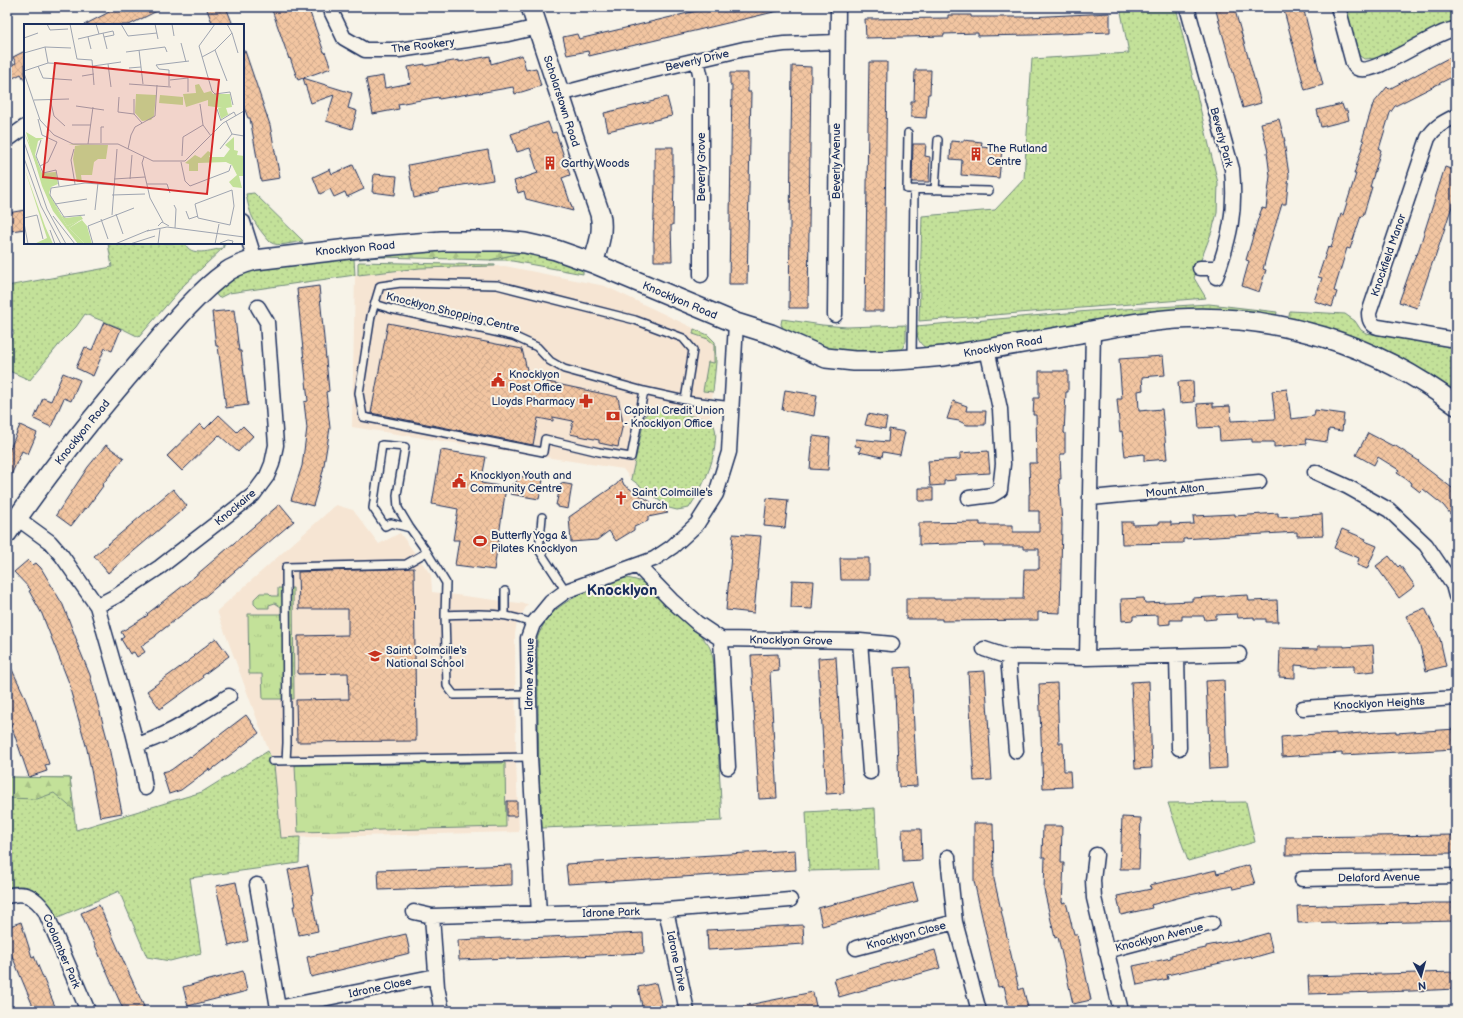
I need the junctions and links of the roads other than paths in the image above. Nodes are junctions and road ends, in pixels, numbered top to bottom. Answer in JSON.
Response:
{"nodes":[{"id":1,"x":332,"y":7,"type":"edge"},
{"id":2,"x":531,"y":7,"type":"edge"},
{"id":3,"x":838,"y":7,"type":"edge"},
{"id":4,"x":1186,"y":7,"type":"edge"},
{"id":5,"x":1338,"y":7,"type":"edge"},
{"id":6,"x":538,"y":27,"type":"junction"},
{"id":7,"x":1456,"y":29,"type":"edge"},
{"id":8,"x":837,"y":42,"type":"junction"},
{"id":9,"x":697,"y":60,"type":"junction"},
{"id":10,"x":560,"y":94,"type":"junction"},
{"id":11,"x":1456,"y":116,"type":"edge"},
{"id":12,"x":24,"y":128,"type":"edge"},
{"id":13,"x":908,"y":133,"type":"dead end"},
{"id":14,"x":7,"y":140,"type":"edge"},
{"id":15,"x":938,"y":140,"type":"dead end"},
{"id":16,"x":914,"y":190,"type":"junction"},
{"id":17,"x":935,"y":190,"type":"junction"},
{"id":18,"x":989,"y":191,"type":"dead end"},
{"id":19,"x":244,"y":225,"type":"edge"},
{"id":20,"x":255,"y":260,"type":"junction"},
{"id":21,"x":593,"y":263,"type":"junction"},
{"id":22,"x":1200,"y":268,"type":"dead end"},
{"id":23,"x":701,"y":275,"type":"dead end"},
{"id":24,"x":375,"y":304,"type":"junction"},
{"id":25,"x":258,"y":307,"type":"dead end"},
{"id":26,"x":835,"y":315,"type":"dead end"},
{"id":27,"x":736,"y":323,"type":"junction"},
{"id":28,"x":1093,"y":330,"type":"junction"},
{"id":29,"x":1456,"y":340,"type":"edge"},
{"id":30,"x":987,"y":349,"type":"junction"},
{"id":31,"x":912,"y":359,"type":"junction"},
{"id":32,"x":644,"y":391,"type":"junction"},
{"id":33,"x":685,"y":400,"type":"junction"},
{"id":34,"x":1456,"y":405,"type":"edge"},
{"id":35,"x":732,"y":406,"type":"junction"},
{"id":36,"x":1314,"y":472,"type":"dead end"},
{"id":37,"x":1259,"y":482,"type":"dead end"},
{"id":38,"x":969,"y":498,"type":"dead end"},
{"id":39,"x":1091,"y":498,"type":"junction"},
{"id":40,"x":542,"y":517,"type":"dead end"},
{"id":41,"x":12,"y":526,"type":"edge"},
{"id":42,"x":410,"y":528,"type":"junction"},
{"id":43,"x":427,"y":552,"type":"junction"},
{"id":44,"x":638,"y":566,"type":"junction"},
{"id":45,"x":505,"y":591,"type":"dead end"},
{"id":46,"x":566,"y":591,"type":"junction"},
{"id":47,"x":1456,"y":596,"type":"edge"},
{"id":48,"x":97,"y":606,"type":"junction"},
{"id":49,"x":445,"y":615,"type":"junction"},
{"id":50,"x":504,"y":615,"type":"junction"},
{"id":51,"x":533,"y":624,"type":"junction"},
{"id":52,"x":721,"y":639,"type":"junction"},
{"id":53,"x":860,"y":641,"type":"junction"},
{"id":54,"x":892,"y":644,"type":"dead end"},
{"id":55,"x":984,"y":649,"type":"dead end"},
{"id":56,"x":1239,"y":654,"type":"dead end"},
{"id":57,"x":1177,"y":656,"type":"junction"},
{"id":58,"x":1008,"y":657,"type":"junction"},
{"id":59,"x":1087,"y":658,"type":"junction"},
{"id":60,"x":528,"y":694,"type":"junction"},
{"id":61,"x":229,"y":696,"type":"dead end"},
{"id":62,"x":1456,"y":698,"type":"edge"},
{"id":63,"x":1303,"y":708,"type":"dead end"},
{"id":64,"x":136,"y":745,"type":"junction"},
{"id":65,"x":1179,"y":748,"type":"dead end"},
{"id":66,"x":1016,"y":751,"type":"dead end"},
{"id":67,"x":530,"y":757,"type":"junction"},
{"id":68,"x":272,"y":761,"type":"dead end"},
{"id":69,"x":286,"y":761,"type":"junction"},
{"id":70,"x":728,"y":767,"type":"dead end"},
{"id":71,"x":870,"y":772,"type":"dead end"},
{"id":72,"x":144,"y":788,"type":"dead end"},
{"id":73,"x":1096,"y":855,"type":"dead end"},
{"id":74,"x":948,"y":857,"type":"dead end"},
{"id":75,"x":1456,"y":876,"type":"edge"},
{"id":76,"x":1302,"y":879,"type":"dead end"},
{"id":77,"x":257,"y":885,"type":"dead end"},
{"id":78,"x":7,"y":896,"type":"edge"},
{"id":79,"x":790,"y":900,"type":"dead end"},
{"id":80,"x":666,"y":910,"type":"junction"},
{"id":81,"x":414,"y":912,"type":"dead end"},
{"id":82,"x":538,"y":914,"type":"junction"},
{"id":83,"x":432,"y":916,"type":"junction"},
{"id":84,"x":955,"y":922,"type":"junction"},
{"id":85,"x":1212,"y":923,"type":"dead end"},
{"id":86,"x":856,"y":948,"type":"dead end"},
{"id":87,"x":1106,"y":951,"type":"junction"},
{"id":88,"x":436,"y":976,"type":"junction"},
{"id":89,"x":273,"y":1010,"type":"edge"},
{"id":90,"x":88,"y":1011,"type":"edge"},
{"id":91,"x":442,"y":1011,"type":"edge"},
{"id":92,"x":687,"y":1011,"type":"edge"},
{"id":93,"x":979,"y":1011,"type":"edge"},
{"id":94,"x":1121,"y":1011,"type":"edge"}],
"edges":[{"from":1,"to":6,"type":"street","name":"The Rookery"},
{"from":2,"to":6,"type":"street","name":"Scholarstown Road"},
{"from":3,"to":8,"type":"street","name":"Beverly Avenue"},
{"from":4,"to":22,"type":"street","name":"Beverly Park"},
{"from":5,"to":7,"type":"street"},
{"from":6,"to":10,"type":"street","name":"Scholarstown Road"},
{"from":8,"to":9,"type":"street","name":"Beverly Drive"},
{"from":8,"to":26,"type":"street","name":"Beverly Avenue"},
{"from":9,"to":10,"type":"street","name":"Beverly Drive"},
{"from":9,"to":23,"type":"street","name":"Beverly Grove"},
{"from":10,"to":21,"type":"street","name":"Scholarstown Road"},
{"from":11,"to":29,"type":"street","name":"Knockfield Manor"},
{"from":12,"to":14,"type":"street"},
{"from":13,"to":16,"type":"lane"},
{"from":15,"to":17,"type":"lane"},
{"from":16,"to":17,"type":"lane"},
{"from":16,"to":31,"type":"lane"},
{"from":17,"to":18,"type":"lane"},
{"from":19,"to":20,"type":"street"},
{"from":20,"to":21,"type":"street","name":"Knocklyon Road"},
{"from":20,"to":41,"type":"street","name":"Knocklyon Road"},
{"from":21,"to":27,"type":"street","name":"Knocklyon Road"},
{"from":24,"to":32,"type":"lane","name":"Knocklyon Shopping Centre"},
{"from":24,"to":32,"type":"lane"},
{"from":24,"to":33,"type":"lane","name":"Knocklyon Shopping Centre"},
{"from":25,"to":48,"type":"street","name":"Knockaire"},
{"from":27,"to":31,"type":"street","name":"Knocklyon Road"},
{"from":27,"to":35,"type":"street","name":"Idrone Avenue"},
{"from":28,"to":30,"type":"street","name":"Knocklyon Road"},
{"from":28,"to":34,"type":"street","name":"Knocklyon Road"},
{"from":28,"to":39,"type":"street"},
{"from":30,"to":31,"type":"street","name":"Knocklyon Road"},
{"from":30,"to":38,"type":"street"},
{"from":32,"to":33,"type":"lane","name":"Knocklyon Shopping Centre"},
{"from":33,"to":35,"type":"lane","name":"Knocklyon Shopping Centre"},
{"from":35,"to":44,"type":"street","name":"Idrone Avenue"},
{"from":36,"to":47,"type":"street"},
{"from":37,"to":39,"type":"street","name":"Mount Alton"},
{"from":39,"to":59,"type":"street"},
{"from":40,"to":46,"type":"lane"},
{"from":41,"to":48,"type":"street"},
{"from":42,"to":42,"type":"lane"},
{"from":42,"to":43,"type":"lane"},
{"from":43,"to":49,"type":"lane"},
{"from":43,"to":69,"type":"lane"},
{"from":44,"to":46,"type":"street","name":"Idrone Avenue"},
{"from":44,"to":52,"type":"street"},
{"from":45,"to":50,"type":"lane"},
{"from":46,"to":51,"type":"street","name":"Idrone Avenue"},
{"from":48,"to":64,"type":"street"},
{"from":49,"to":50,"type":"lane"},
{"from":49,"to":60,"type":"lane"},
{"from":50,"to":51,"type":"lane"},
{"from":51,"to":60,"type":"street","name":"Idrone Avenue"},
{"from":52,"to":53,"type":"street","name":"Knocklyon Grove"},
{"from":52,"to":70,"type":"street"},
{"from":53,"to":54,"type":"street","name":"Knocklyon Grove"},
{"from":53,"to":71,"type":"street"},
{"from":55,"to":58,"type":"street"},
{"from":56,"to":57,"type":"street"},
{"from":57,"to":59,"type":"street"},
{"from":57,"to":65,"type":"street"},
{"from":58,"to":59,"type":"street"},
{"from":58,"to":66,"type":"street"},
{"from":60,"to":67,"type":"street","name":"Idrone Avenue"},
{"from":61,"to":64,"type":"street"},
{"from":62,"to":63,"type":"street","name":"Knocklyon Heights"},
{"from":64,"to":72,"type":"street"},
{"from":67,"to":69,"type":"lane"},
{"from":67,"to":82,"type":"street","name":"Idrone Avenue"},
{"from":68,"to":69,"type":"lane"},
{"from":73,"to":87,"type":"street","name":"Knocklyon Avenue"},
{"from":74,"to":84,"type":"street","name":"Knocklyon Close"},
{"from":75,"to":76,"type":"street","name":"Delaford Avenue"},
{"from":77,"to":89,"type":"street","name":"Idrone Close"},
{"from":78,"to":90,"type":"street","name":"Coolamber Park"},
{"from":79,"to":80,"type":"street","name":"Idrone Park"},
{"from":80,"to":82,"type":"street","name":"Idrone Park"},
{"from":80,"to":92,"type":"street","name":"Idrone Drive"},
{"from":81,"to":83,"type":"street","name":"Idrone Park"},
{"from":82,"to":83,"type":"street","name":"Idrone Park"},
{"from":83,"to":88,"type":"street"},
{"from":84,"to":86,"type":"street","name":"Knocklyon Close"},
{"from":84,"to":93,"type":"street","name":"Knocklyon Close"},
{"from":85,"to":87,"type":"street","name":"Knocklyon Avenue"},
{"from":87,"to":94,"type":"street","name":"Knocklyon Avenue"},
{"from":88,"to":89,"type":"street","name":"Idrone Close"},
{"from":88,"to":91,"type":"street"}]}
